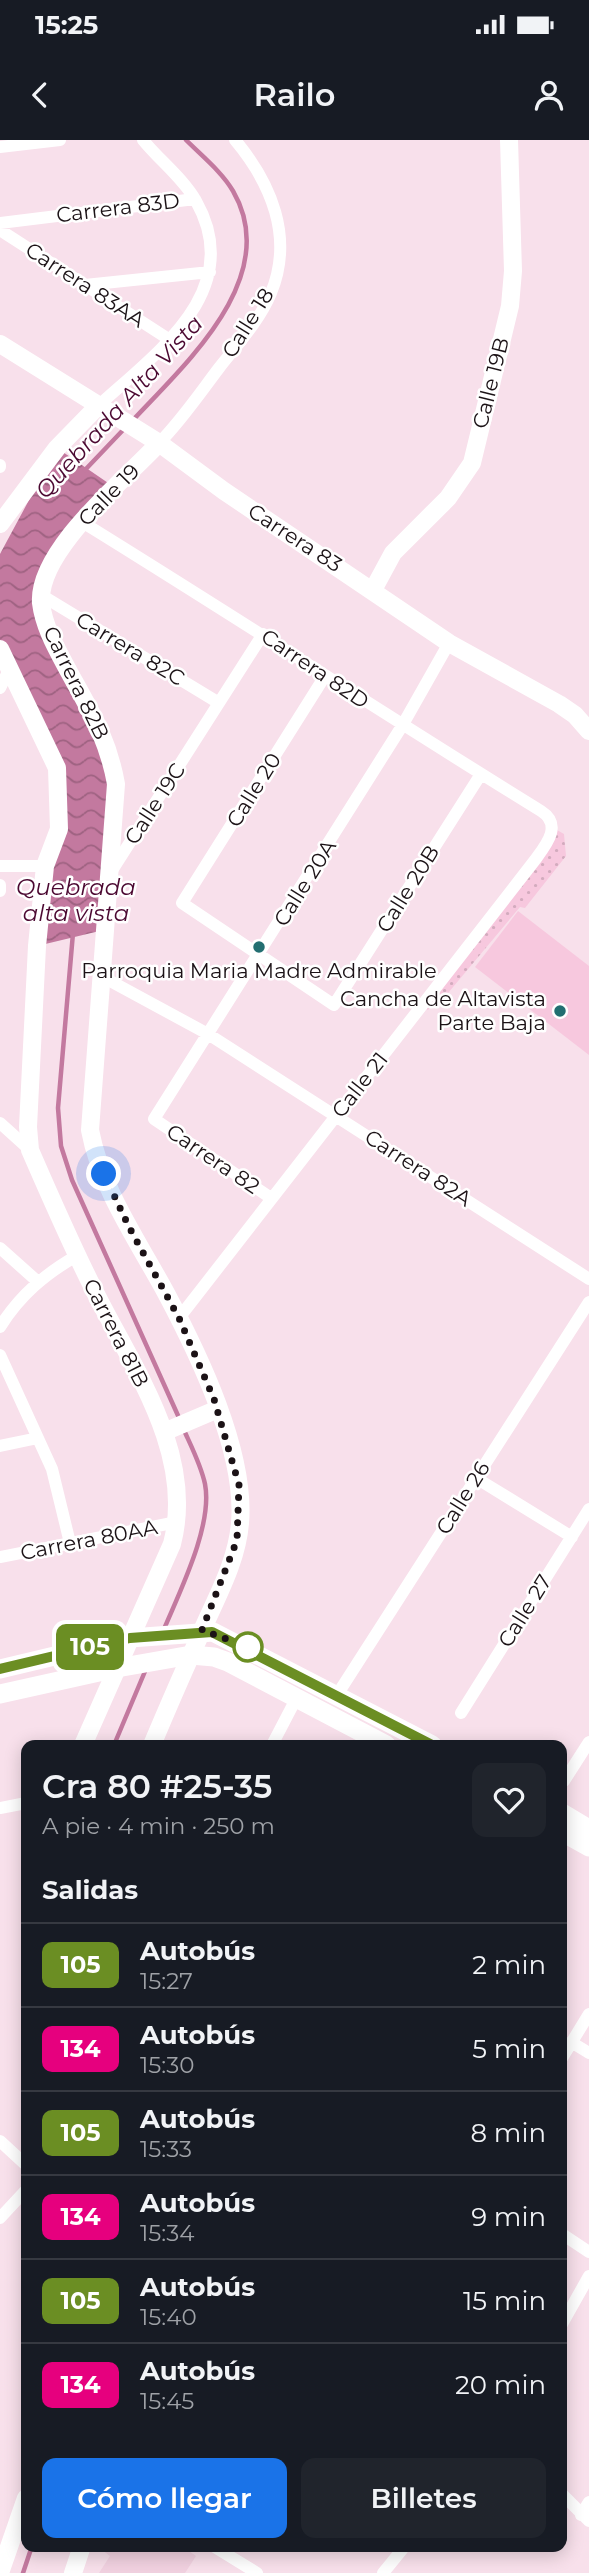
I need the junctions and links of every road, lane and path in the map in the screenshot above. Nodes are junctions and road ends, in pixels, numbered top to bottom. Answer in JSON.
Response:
{"nodes":[{"id":1,"x":60,"y":140,"type":"edge"},
{"id":2,"x":143,"y":140,"type":"edge"},
{"id":3,"x":235,"y":140,"type":"edge"},
{"id":4,"x":509,"y":140,"type":"edge"},
{"id":5,"x":0,"y":147,"type":"edge"},
{"id":6,"x":195,"y":199,"type":"junction"},
{"id":7,"x":0,"y":223,"type":"edge"},
{"id":8,"x":0,"y":230,"type":"edge"},
{"id":9,"x":210,"y":272,"type":"junction"},
{"id":10,"x":85,"y":285,"type":"junction"},
{"id":11,"x":170,"y":340,"type":"junction"},
{"id":12,"x":0,"y":344,"type":"edge"},
{"id":13,"x":205,"y":386,"type":"joint"},
{"id":14,"x":97,"y":407,"type":"junction"},
{"id":15,"x":159,"y":443,"type":"junction"},
{"id":16,"x":82,"y":522,"type":"junction"},
{"id":17,"x":0,"y":524,"type":"edge"},
{"id":18,"x":373,"y":590,"type":"junction"},
{"id":19,"x":41,"y":595,"type":"junction"},
{"id":20,"x":44,"y":618,"type":"joint"},
{"id":21,"x":263,"y":634,"type":"junction"},
{"id":22,"x":449,"y":643,"type":"junction"},
{"id":23,"x":0,"y":649,"type":"edge"},
{"id":24,"x":9,"y":670,"type":"junction"},
{"id":25,"x":326,"y":676,"type":"junction"},
{"id":26,"x":0,"y":688,"type":"edge"},
{"id":27,"x":219,"y":703,"type":"junction"},
{"id":28,"x":402,"y":726,"type":"junction"},
{"id":29,"x":589,"y":732,"type":"edge"},
{"id":30,"x":481,"y":774,"type":"junction"},
{"id":31,"x":548,"y":815,"type":"joint"},
{"id":32,"x":0,"y":866,"type":"edge"},
{"id":33,"x":45,"y":866,"type":"junction"},
{"id":34,"x":111,"y":872,"type":"junction"},
{"id":35,"x":259,"y":956,"type":"junction"},
{"id":36,"x":101,"y":976,"type":"junction"},
{"id":37,"x":208,"y":1034,"type":"junction"},
{"id":38,"x":337,"y":1115,"type":"junction"},
{"id":39,"x":154,"y":1119,"type":"joint"},
{"id":40,"x":0,"y":1123,"type":"edge"},
{"id":41,"x":30,"y":1150,"type":"junction"},
{"id":42,"x":271,"y":1198,"type":"junction"},
{"id":43,"x":0,"y":1248,"type":"edge"},
{"id":44,"x":78,"y":1255,"type":"junction"},
{"id":45,"x":589,"y":1279,"type":"edge"},
{"id":46,"x":37,"y":1281,"type":"junction"},
{"id":47,"x":589,"y":1301,"type":"edge"},
{"id":48,"x":179,"y":1318,"type":"junction"},
{"id":49,"x":0,"y":1328,"type":"edge"},
{"id":50,"x":0,"y":1355,"type":"edge"},
{"id":51,"x":213,"y":1405,"type":"junction"},
{"id":52,"x":165,"y":1426,"type":"junction"},
{"id":53,"x":38,"y":1438,"type":"junction"},
{"id":54,"x":0,"y":1446,"type":"edge"},
{"id":55,"x":476,"y":1478,"type":"junction"},
{"id":56,"x":589,"y":1509,"type":"edge"},
{"id":57,"x":177,"y":1522,"type":"junction"},
{"id":58,"x":572,"y":1536,"type":"junction"},
{"id":59,"x":70,"y":1543,"type":"junction"},
{"id":60,"x":0,"y":1557,"type":"edge"},
{"id":61,"x":193,"y":1631,"type":"junction"},
{"id":62,"x":136,"y":1637,"type":"junction"},
{"id":63,"x":191,"y":1656,"type":"junction"},
{"id":64,"x":123,"y":1667,"type":"junction"},
{"id":65,"x":0,"y":1669,"type":"edge"},
{"id":66,"x":0,"y":1695,"type":"edge"},
{"id":67,"x":337,"y":1695,"type":"junction"},
{"id":68,"x":296,"y":1699,"type":"junction"},
{"id":69,"x":461,"y":1713,"type":"dead end"},
{"id":70,"x":86,"y":1740,"type":"edge"},
{"id":71,"x":154,"y":1740,"type":"edge"},
{"id":72,"x":275,"y":1740,"type":"edge"},
{"id":73,"x":376,"y":1740,"type":"edge"},
{"id":74,"x":422,"y":1740,"type":"edge"},
{"id":75,"x":589,"y":1742,"type":"edge"},
{"id":76,"x":567,"y":1776,"type":"edge"},
{"id":77,"x":21,"y":1804,"type":"edge"},
{"id":78,"x":0,"y":1808,"type":"edge"},
{"id":79,"x":567,"y":1816,"type":"edge"},
{"id":80,"x":589,"y":1829,"type":"edge"},
{"id":81,"x":567,"y":1835,"type":"edge"},
{"id":82,"x":589,"y":1847,"type":"edge"},
{"id":83,"x":589,"y":2014,"type":"edge"},
{"id":84,"x":572,"y":2042,"type":"junction"},
{"id":85,"x":567,"y":2050,"type":"edge"},
{"id":86,"x":589,"y":2053,"type":"edge"},
{"id":87,"x":0,"y":2141,"type":"edge"},
{"id":88,"x":21,"y":2160,"type":"edge"},
{"id":89,"x":21,"y":2195,"type":"edge"},
{"id":90,"x":0,"y":2218,"type":"edge"},
{"id":91,"x":567,"y":2237,"type":"edge"},
{"id":92,"x":589,"y":2252,"type":"edge"},
{"id":93,"x":589,"y":2276,"type":"edge"},
{"id":94,"x":567,"y":2315,"type":"edge"},
{"id":95,"x":567,"y":2499,"type":"edge"},
{"id":96,"x":589,"y":2502,"type":"edge"},
{"id":97,"x":21,"y":2512,"type":"edge"},
{"id":98,"x":585,"y":2518,"type":"edge"},
{"id":99,"x":80,"y":2552,"type":"edge"},
{"id":100,"x":223,"y":2552,"type":"edge"},
{"id":101,"x":400,"y":2552,"type":"edge"},
{"id":102,"x":0,"y":2572,"type":"edge"},
{"id":103,"x":73,"y":2573,"type":"edge"},
{"id":104,"x":257,"y":2573,"type":"edge"},
{"id":105,"x":383,"y":2573,"type":"edge"}],
"edges":[{"from":1,"to":5,"type":"street"},
{"from":2,"to":6,"type":"street"},
{"from":3,"to":13,"type":"street","name":"Calle 18"},
{"from":4,"to":18,"type":"street","name":"Calle 19B"},
{"from":6,"to":7,"type":"street","name":"Carrera 83D"},
{"from":6,"to":9,"type":"street"},
{"from":8,"to":10,"type":"street","name":"Carrera 83AA"},
{"from":9,"to":10,"type":"street"},
{"from":9,"to":11,"type":"street"},
{"from":10,"to":11,"type":"street","name":"Carrera 83AA"},
{"from":11,"to":14,"type":"street"},
{"from":12,"to":14,"type":"street","name":"Carrera 83"},
{"from":13,"to":15,"type":"street","name":"Calle 19"},
{"from":14,"to":15,"type":"street","name":"Carrera 83"},
{"from":14,"to":17,"type":"street"},
{"from":15,"to":16,"type":"street","name":"Calle 19"},
{"from":15,"to":18,"type":"street","name":"Carrera 83"},
{"from":16,"to":19,"type":"street","name":"Calle 19"},
{"from":16,"to":21,"type":"street","name":"Carrera 82D"},
{"from":18,"to":22,"type":"street","name":"Carrera 83"},
{"from":19,"to":20,"type":"street","name":"Calle 19"},
{"from":19,"to":27,"type":"street","name":"Carrera 82C"},
{"from":20,"to":34,"type":"street","name":"Carrera 82B"},
{"from":21,"to":25,"type":"street","name":"Carrera 82D"},
{"from":21,"to":27,"type":"street","name":"Calle 19C"},
{"from":22,"to":28,"type":"street","name":"Calle 20A"},
{"from":22,"to":29,"type":"street","name":"Carrera 83"},
{"from":23,"to":24,"type":"street"},
{"from":24,"to":26,"type":"street"},
{"from":24,"to":33,"type":"street"},
{"from":25,"to":28,"type":"street","name":"Carrera 82D"},
{"from":25,"to":35,"type":"street","name":"Calle 20"},
{"from":27,"to":34,"type":"street","name":"Calle 19C"},
{"from":28,"to":30,"type":"street","name":"Carrera 82D"},
{"from":28,"to":35,"type":"street","name":"Calle 20A"},
{"from":30,"to":31,"type":"street","name":"Carrera 82D"},
{"from":30,"to":35,"type":"street","name":"Calle 20B"},
{"from":31,"to":38,"type":"street","name":"Calle 21"},
{"from":32,"to":33,"type":"street"},
{"from":33,"to":41,"type":"street"},
{"from":34,"to":36,"type":"street","name":"Calle 19C"},
{"from":35,"to":37,"type":"street","name":"Calle 20A"},
{"from":36,"to":37,"type":"street","name":"Carrera 82A"},
{"from":36,"to":48,"type":"street","name":"Calle 19C"},
{"from":37,"to":38,"type":"street","name":"Carrera 82A"},
{"from":37,"to":39,"type":"street","name":"Calle 20A"},
{"from":38,"to":42,"type":"street","name":"Calle 21"},
{"from":38,"to":45,"type":"street","name":"Carrera 82A"},
{"from":39,"to":42,"type":"street","name":"Carrera 82"},
{"from":40,"to":41,"type":"street"},
{"from":41,"to":44,"type":"street","name":"Carrera 81B"},
{"from":42,"to":48,"type":"street","name":"Calle 21"},
{"from":43,"to":46,"type":"street"},
{"from":44,"to":46,"type":"street"},
{"from":44,"to":52,"type":"street","name":"Carrera 81B"},
{"from":46,"to":49,"type":"street"},
{"from":47,"to":55,"type":"street","name":"Calle 26"},
{"from":48,"to":51,"type":"street"},
{"from":50,"to":53,"type":"street"},
{"from":51,"to":52,"type":"street"},
{"from":51,"to":61,"type":"street"},
{"from":52,"to":57,"type":"street","name":"Carrera 81B"},
{"from":53,"to":54,"type":"street"},
{"from":53,"to":59,"type":"street"},
{"from":55,"to":58,"type":"street"},
{"from":55,"to":67,"type":"street","name":"Calle 26"},
{"from":56,"to":58,"type":"street","name":"Calle 27"},
{"from":57,"to":59,"type":"street","name":"Carrera 80AA"},
{"from":57,"to":62,"type":"street","name":"Carrera 81B"},
{"from":58,"to":69,"type":"street","name":"Calle 27"},
{"from":59,"to":60,"type":"street","name":"Carrera 80AA"},
{"from":61,"to":62,"type":"main road"},
{"from":61,"to":63,"type":"street"},
{"from":61,"to":67,"type":"main road"},
{"from":62,"to":64,"type":"street","name":"Carrera 81B"},
{"from":62,"to":65,"type":"main road"},
{"from":63,"to":64,"type":"main road"},
{"from":63,"to":68,"type":"main road"},
{"from":63,"to":71,"type":"street"},
{"from":64,"to":66,"type":"main road"},
{"from":64,"to":70,"type":"street","name":"Carrera 81B"},
{"from":67,"to":74,"type":"main road"},
{"from":68,"to":72,"type":"street"},
{"from":68,"to":73,"type":"main road"},
{"from":75,"to":76,"type":"street"},
{"from":77,"to":78,"type":"street"},
{"from":79,"to":80,"type":"main road"},
{"from":81,"to":82,"type":"main road"},
{"from":83,"to":84,"type":"street"},
{"from":84,"to":85,"type":"street"},
{"from":84,"to":86,"type":"street"},
{"from":87,"to":88,"type":"street"},
{"from":89,"to":90,"type":"street"},
{"from":91,"to":92,"type":"street"},
{"from":93,"to":94,"type":"street"},
{"from":95,"to":98,"type":"street"},
{"from":96,"to":98,"type":"street"},
{"from":97,"to":102,"type":"street"},
{"from":99,"to":103,"type":"street"},
{"from":100,"to":104,"type":"street"},
{"from":101,"to":105,"type":"street"}]}
